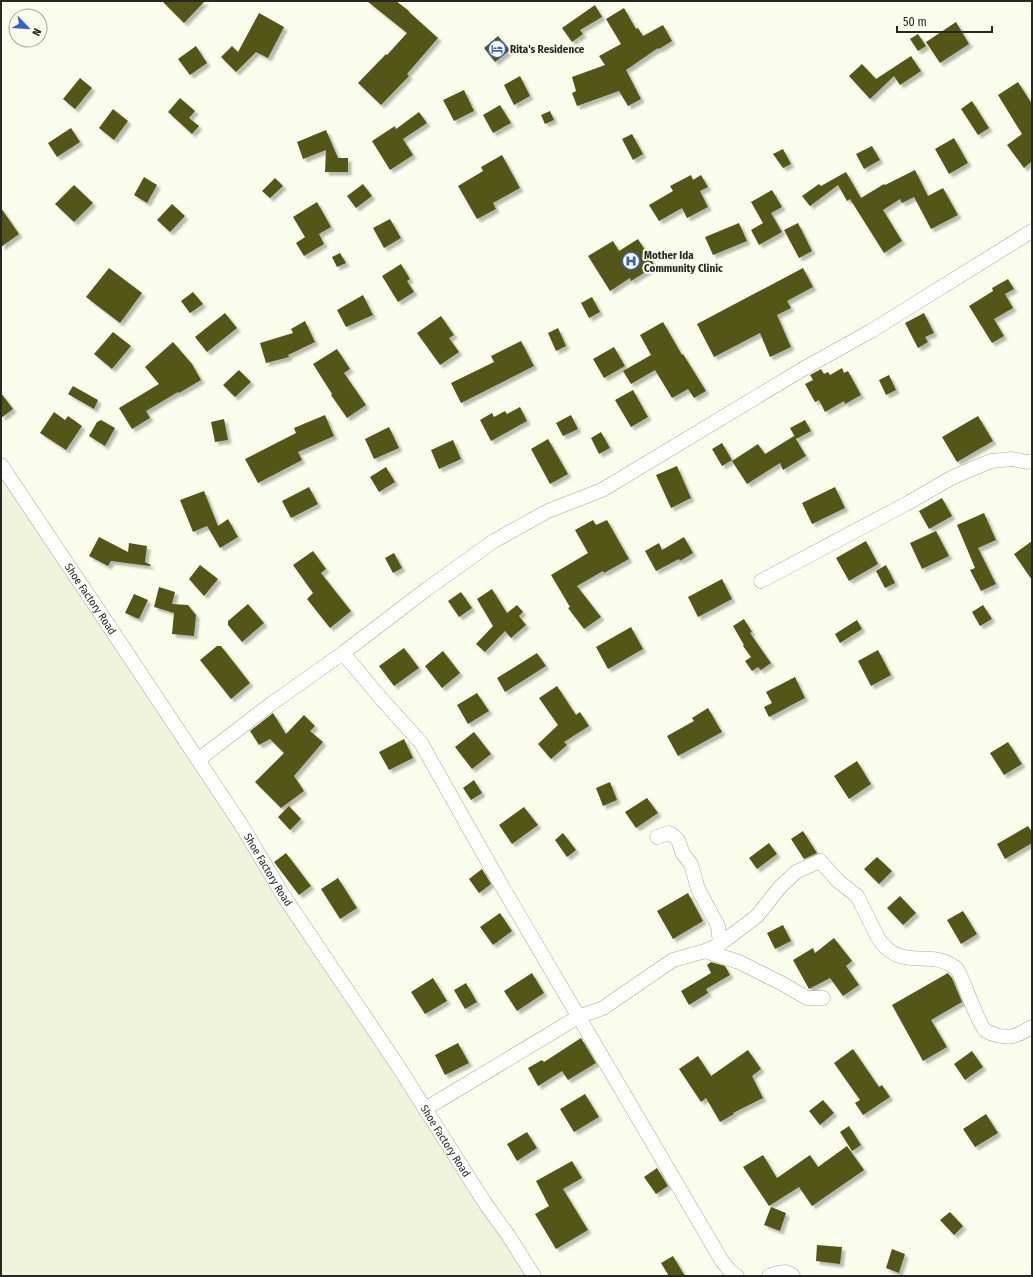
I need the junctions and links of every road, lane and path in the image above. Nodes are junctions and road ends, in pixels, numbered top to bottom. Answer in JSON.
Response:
{"nodes":[{"id":1,"x":1032,"y":231,"type":"edge"},
{"id":2,"x":1032,"y":461,"type":"edge"},
{"id":3,"x":1,"y":465,"type":"edge"},
{"id":4,"x":761,"y":581,"type":"dead end"},
{"id":5,"x":343,"y":653,"type":"junction"},
{"id":6,"x":198,"y":760,"type":"junction"},
{"id":7,"x":657,"y":837,"type":"dead end"},
{"id":8,"x":720,"y":944,"type":"junction"},
{"id":9,"x":705,"y":951,"type":"junction"},
{"id":10,"x":823,"y":998,"type":"dead end"},
{"id":11,"x":578,"y":1017,"type":"junction"},
{"id":12,"x":1032,"y":1027,"type":"edge"},
{"id":13,"x":425,"y":1109,"type":"junction"},
{"id":14,"x":534,"y":1276,"type":"edge"},
{"id":15,"x":737,"y":1276,"type":"edge"},
{"id":16,"x":769,"y":1276,"type":"edge"},
{"id":17,"x":793,"y":1276,"type":"edge"}],
"edges":[{"from":1,"to":5,"type":"street"},
{"from":2,"to":4,"type":"street"},
{"from":3,"to":6,"type":"street","name":"Shoe Factory Road"},
{"from":5,"to":6,"type":"street"},
{"from":5,"to":11,"type":"street"},
{"from":6,"to":13,"type":"street","name":"Shoe Factory Road"},
{"from":7,"to":8,"type":"street"},
{"from":8,"to":9,"type":"street"},
{"from":8,"to":12,"type":"street"},
{"from":9,"to":10,"type":"street"},
{"from":9,"to":11,"type":"street"},
{"from":11,"to":13,"type":"street"},
{"from":11,"to":15,"type":"street"},
{"from":13,"to":14,"type":"street","name":"Shoe Factory Road"},
{"from":16,"to":17,"type":"street"}]}
